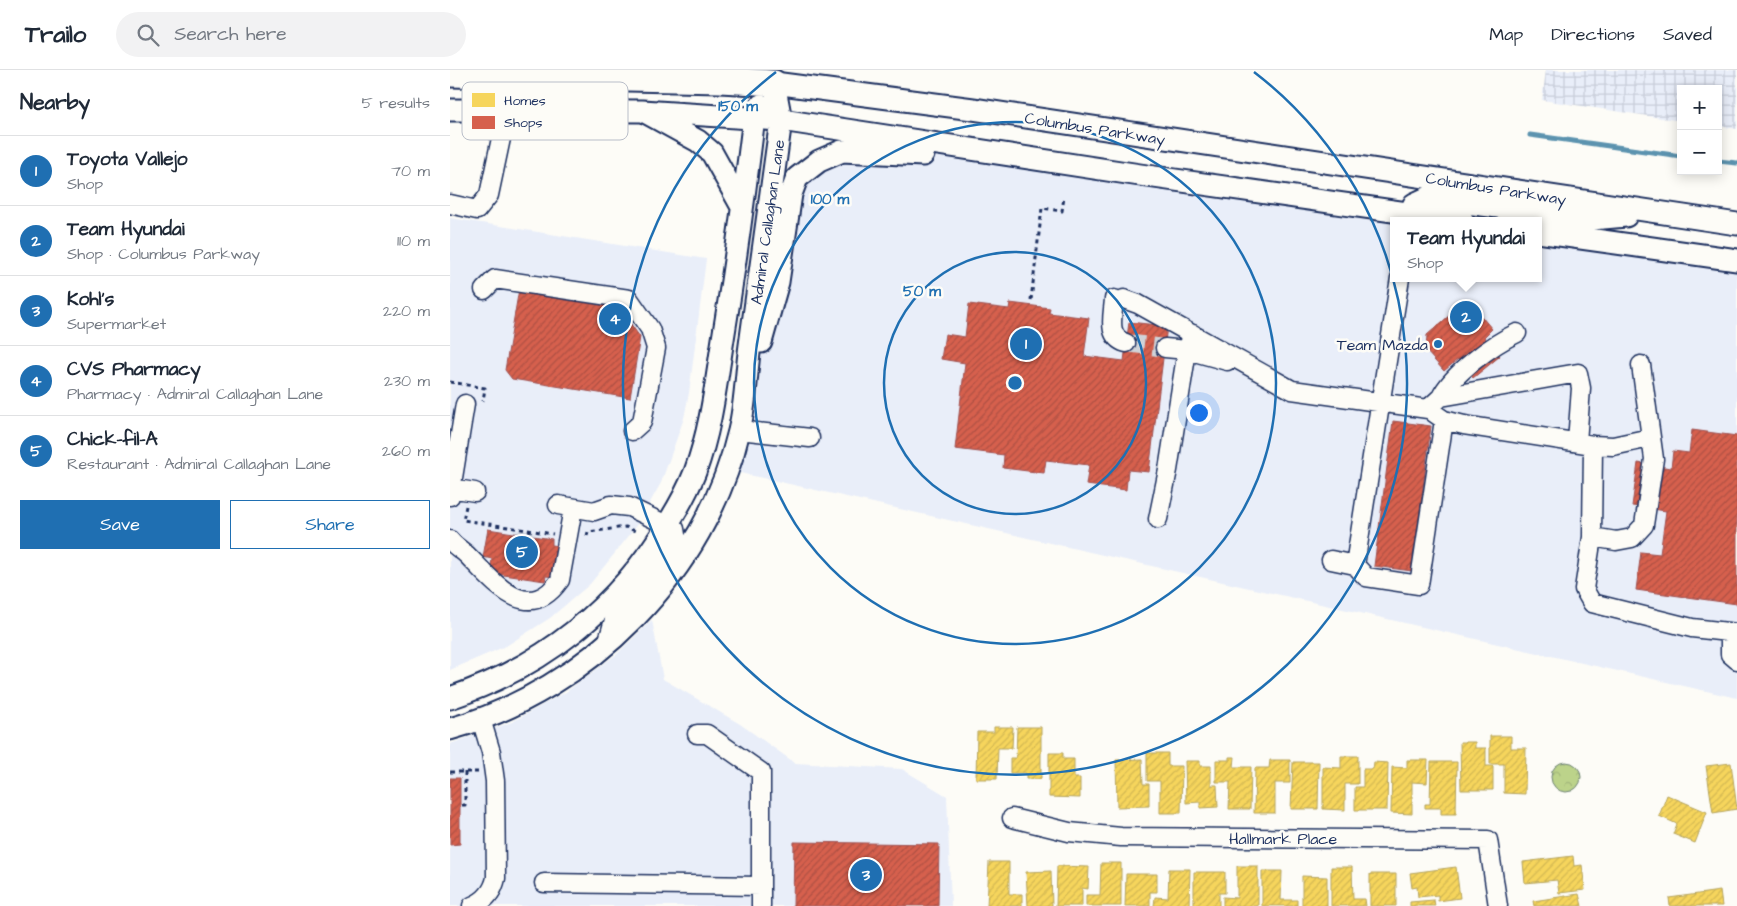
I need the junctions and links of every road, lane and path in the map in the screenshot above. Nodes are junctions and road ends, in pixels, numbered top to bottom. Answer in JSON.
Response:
{"nodes":[{"id":1,"x":450,"y":74,"type":"edge"},
{"id":2,"x":775,"y":77,"type":"edge"},
{"id":3,"x":628,"y":111,"type":"edge"},
{"id":4,"x":642,"y":111,"type":"junction"},
{"id":5,"x":754,"y":117,"type":"junction"},
{"id":6,"x":781,"y":120,"type":"junction"},
{"id":7,"x":501,"y":140,"type":"edge"},
{"id":8,"x":1068,"y":164,"type":"junction"},
{"id":9,"x":1064,"y":197,"type":"dead end"},
{"id":10,"x":450,"y":204,"type":"edge"},
{"id":11,"x":742,"y":207,"type":"junction"},
{"id":12,"x":1664,"y":213,"type":"junction"},
{"id":13,"x":1410,"y":217,"type":"edge"},
{"id":14,"x":1737,"y":224,"type":"edge"},
{"id":15,"x":1542,"y":233,"type":"edge"},
{"id":16,"x":1737,"y":260,"type":"edge"},
{"id":17,"x":1399,"y":282,"type":"edge"},
{"id":18,"x":484,"y":290,"type":"dead end"},
{"id":19,"x":1031,"y":300,"type":"dead end"},
{"id":20,"x":1516,"y":333,"type":"dead end"},
{"id":21,"x":1190,"y":342,"type":"junction"},
{"id":22,"x":1126,"y":343,"type":"tunnel mouth"},
{"id":23,"x":1165,"y":348,"type":"tunnel mouth"},
{"id":24,"x":1640,"y":365,"type":"dead end"},
{"id":25,"x":450,"y":382,"type":"edge"},
{"id":26,"x":1380,"y":402,"type":"junction"},
{"id":27,"x":1434,"y":403,"type":"junction"},
{"id":28,"x":474,"y":406,"type":"joint"},
{"id":29,"x":741,"y":420,"type":"junction"},
{"id":30,"x":1444,"y":420,"type":"junction"},
{"id":31,"x":632,"y":431,"type":"dead end"},
{"id":32,"x":810,"y":438,"type":"dead end"},
{"id":33,"x":1650,"y":438,"type":"junction"},
{"id":34,"x":1585,"y":443,"type":"junction"},
{"id":35,"x":459,"y":491,"type":"edge"},
{"id":36,"x":1158,"y":519,"type":"dead end"},
{"id":37,"x":668,"y":525,"type":"junction"},
{"id":38,"x":635,"y":531,"type":"dead end"},
{"id":39,"x":568,"y":536,"type":"junction"},
{"id":40,"x":1592,"y":537,"type":"junction"},
{"id":41,"x":450,"y":540,"type":"edge"},
{"id":42,"x":1331,"y":560,"type":"dead end"},
{"id":43,"x":1355,"y":565,"type":"junction"},
{"id":44,"x":1733,"y":633,"type":"edge"},
{"id":45,"x":607,"y":644,"type":"junction"},
{"id":46,"x":1737,"y":660,"type":"edge"},
{"id":47,"x":450,"y":698,"type":"edge"},
{"id":48,"x":481,"y":719,"type":"junction"},
{"id":49,"x":450,"y":729,"type":"edge"},
{"id":50,"x":697,"y":734,"type":"dead end"},
{"id":51,"x":450,"y":772,"type":"edge"},
{"id":52,"x":465,"y":772,"type":"junction"},
{"id":53,"x":479,"y":772,"type":"dead end"},
{"id":54,"x":462,"y":805,"type":"dead end"},
{"id":55,"x":1012,"y":818,"type":"dead end"},
{"id":56,"x":544,"y":883,"type":"dead end"},
{"id":57,"x":761,"y":886,"type":"junction"},
{"id":58,"x":472,"y":906,"type":"edge"},
{"id":59,"x":761,"y":906,"type":"edge"},
{"id":60,"x":1498,"y":906,"type":"edge"}],
"edges":[{"from":1,"to":2,"type":"highway","name":"Columbus Parkway"},
{"from":2,"to":5,"type":"main road","name":"Admiral Callaghan Lane"},
{"from":2,"to":6,"type":"main road","name":"Admiral Callaghan Lane"},
{"from":2,"to":12,"type":"main road","name":"Columbus Parkway"},
{"from":3,"to":4,"type":"main road"},
{"from":4,"to":5,"type":"main road"},
{"from":4,"to":11,"type":"main road"},
{"from":5,"to":6,"type":"main road"},
{"from":5,"to":11,"type":"main road","name":"Admiral Callaghan Lane"},
{"from":6,"to":8,"type":"main road"},
{"from":6,"to":29,"type":"main road","name":"Admiral Callaghan Lane"},
{"from":7,"to":10,"type":"street"},
{"from":8,"to":13,"type":"main road"},
{"from":8,"to":29,"type":"main road"},
{"from":9,"to":19,"type":"path"},
{"from":11,"to":37,"type":"main road","name":"Admiral Callaghan Lane"},
{"from":12,"to":13,"type":"main road"},
{"from":12,"to":14,"type":"main road","name":"Columbus Parkway"},
{"from":15,"to":16,"type":"main road"},
{"from":17,"to":26,"type":"street"},
{"from":18,"to":31,"type":"street"},
{"from":20,"to":27,"type":"street"},
{"from":21,"to":22,"type":"street"},
{"from":21,"to":23,"type":"street"},
{"from":21,"to":26,"type":"street"},
{"from":21,"to":36,"type":"street"},
{"from":24,"to":33,"type":"street"},
{"from":25,"to":28,"type":"path"},
{"from":26,"to":27,"type":"street"},
{"from":26,"to":43,"type":"street"},
{"from":27,"to":30,"type":"street"},
{"from":27,"to":34,"type":"street"},
{"from":28,"to":35,"type":"street"},
{"from":29,"to":32,"type":"street"},
{"from":29,"to":45,"type":"main road","name":"Admiral Callaghan Lane"},
{"from":30,"to":34,"type":"street"},
{"from":30,"to":43,"type":"street"},
{"from":33,"to":34,"type":"street"},
{"from":33,"to":40,"type":"street"},
{"from":34,"to":40,"type":"street"},
{"from":35,"to":39,"type":"path"},
{"from":37,"to":39,"type":"street"},
{"from":37,"to":45,"type":"street"},
{"from":37,"to":47,"type":"main road","name":"Admiral Callaghan Lane"},
{"from":38,"to":39,"type":"path"},
{"from":39,"to":41,"type":"street"},
{"from":40,"to":44,"type":"street"},
{"from":42,"to":43,"type":"street"},
{"from":44,"to":46,"type":"street"},
{"from":45,"to":48,"type":"main road","name":"Admiral Callaghan Lane"},
{"from":48,"to":49,"type":"main road","name":"Admiral Callaghan Lane"},
{"from":48,"to":58,"type":"street"},
{"from":50,"to":57,"type":"street"},
{"from":51,"to":52,"type":"path"},
{"from":52,"to":53,"type":"path"},
{"from":52,"to":54,"type":"path"},
{"from":55,"to":60,"type":"street","name":"Hallmark Place"},
{"from":56,"to":57,"type":"street"},
{"from":57,"to":59,"type":"street"}]}
